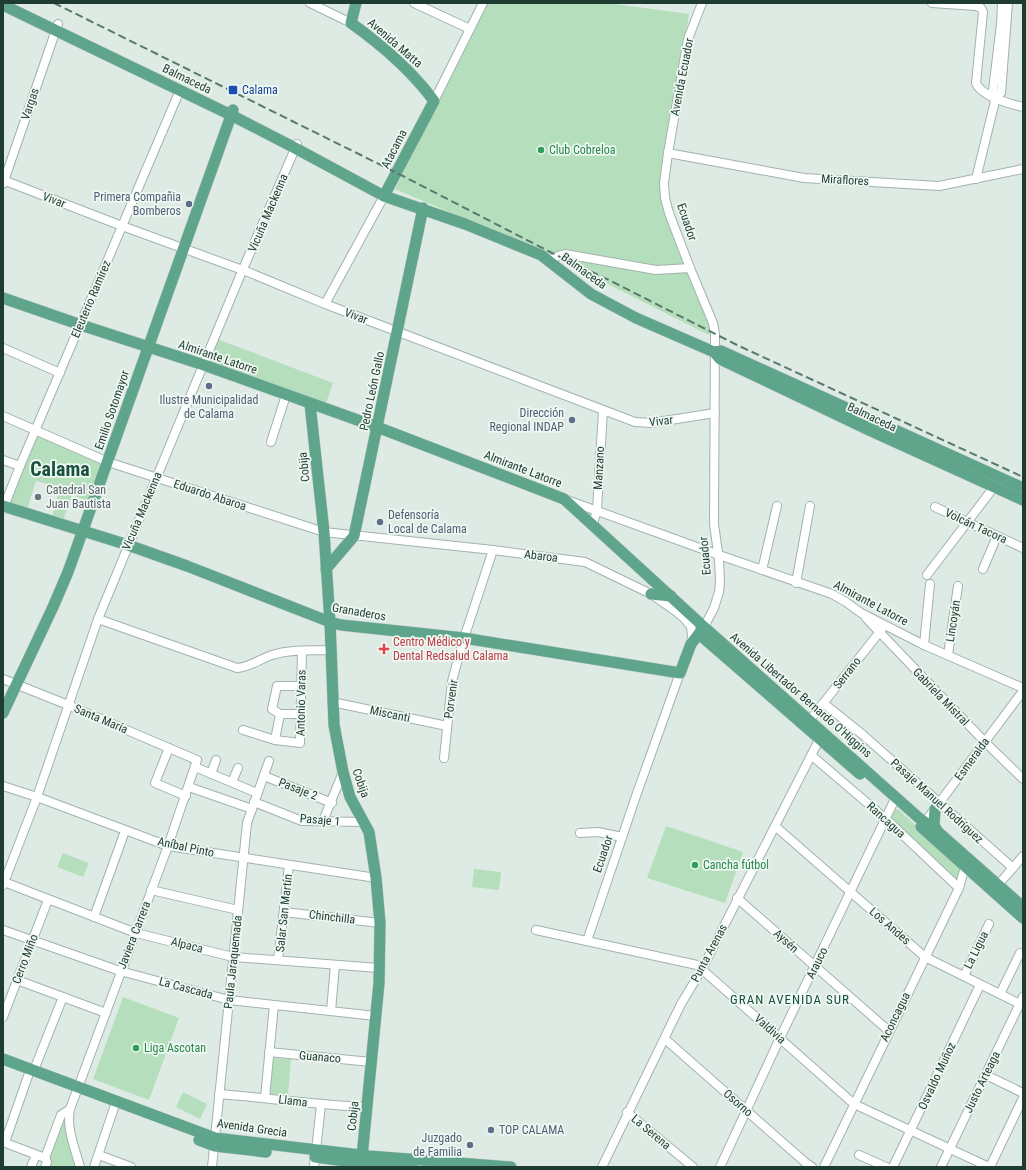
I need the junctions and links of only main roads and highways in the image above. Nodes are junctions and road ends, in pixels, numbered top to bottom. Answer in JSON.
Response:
{"nodes":[{"id":1,"x":14,"y":3,"type":"edge"},
{"id":2,"x":356,"y":3,"type":"edge"},
{"id":3,"x":3,"y":5,"type":"edge"},
{"id":4,"x":57,"y":28,"type":"junction"},
{"id":5,"x":434,"y":101,"type":"joint"},
{"id":6,"x":232,"y":112,"type":"junction"},
{"id":7,"x":386,"y":193,"type":"junction"},
{"id":8,"x":423,"y":208,"type":"junction"},
{"id":9,"x":3,"y":298,"type":"edge"},
{"id":10,"x":148,"y":347,"type":"junction"},
{"id":11,"x":714,"y":352,"type":"junction"},
{"id":12,"x":310,"y":404,"type":"junction"},
{"id":13,"x":377,"y":427,"type":"junction"},
{"id":14,"x":1023,"y":488,"type":"edge"},
{"id":15,"x":564,"y":499,"type":"joint"},
{"id":16,"x":1023,"y":500,"type":"edge"},
{"id":17,"x":3,"y":508,"type":"edge"},
{"id":18,"x":83,"y":531,"type":"junction"},
{"id":19,"x":326,"y":569,"type":"junction"},
{"id":20,"x":651,"y":594,"type":"road end"},
{"id":21,"x":671,"y":596,"type":"junction"},
{"id":22,"x":330,"y":622,"type":"junction"},
{"id":23,"x":701,"y":630,"type":"junction"},
{"id":24,"x":680,"y":672,"type":"joint"},
{"id":25,"x":3,"y":713,"type":"edge"},
{"id":26,"x":921,"y":822,"type":"junction"},
{"id":27,"x":937,"y":831,"type":"junction"},
{"id":28,"x":1023,"y":907,"type":"edge"},
{"id":29,"x":1023,"y":918,"type":"edge"},
{"id":30,"x":3,"y":1059,"type":"edge"},
{"id":31,"x":3,"y":1066,"type":"edge"},
{"id":32,"x":31,"y":1073,"type":"junction"},
{"id":33,"x":76,"y":1090,"type":"junction"},
{"id":34,"x":215,"y":1142,"type":"junction"},
{"id":35,"x":315,"y":1158,"type":"edge"},
{"id":36,"x":361,"y":1162,"type":"edge"},
{"id":37,"x":412,"y":1167,"type":"edge"},
{"id":38,"x":510,"y":1167,"type":"edge"}],
"edges":[{"from":1,"to":4,"type":"main road","name":"Balmaceda"},
{"from":2,"to":5,"type":"main road","name":"Avenida Matta"},
{"from":3,"to":4,"type":"main road","name":"Balmaceda"},
{"from":4,"to":6,"type":"main road","name":"Balmaceda"},
{"from":4,"to":6,"type":"main road","name":"Balmaceda"},
{"from":5,"to":7,"type":"main road","name":"Atacama"},
{"from":6,"to":7,"type":"main road","name":"Balmaceda"},
{"from":6,"to":10,"type":"main road","name":"Emilio Sotomayor"},
{"from":7,"to":8,"type":"main road","name":"Balmaceda"},
{"from":8,"to":11,"type":"main road","name":"Balmaceda"},
{"from":8,"to":13,"type":"main road","name":"Pedro León Gallo"},
{"from":9,"to":10,"type":"main road","name":"Almirante Latorre"},
{"from":10,"to":12,"type":"main road","name":"Almirante Latorre"},
{"from":10,"to":18,"type":"main road","name":"Emilio Sotomayor"},
{"from":11,"to":14,"type":"main road","name":"Balmaceda"},
{"from":11,"to":16,"type":"main road","name":"Balmaceda"},
{"from":12,"to":13,"type":"main road","name":"Almirante Latorre"},
{"from":12,"to":19,"type":"main road","name":"Cobija"},
{"from":13,"to":15,"type":"main road","name":"Almirante Latorre"},
{"from":13,"to":19,"type":"main road","name":"Pedro León Gallo"},
{"from":15,"to":21,"type":"main road","name":"Avenida Libertador Bernardo O'Higgins"},
{"from":17,"to":18,"type":"main road","name":"Granaderos"},
{"from":18,"to":22,"type":"main road","name":"Granaderos"},
{"from":18,"to":25,"type":"main road","name":"Emilio Sotomayor"},
{"from":19,"to":22,"type":"main road","name":"Cobija"},
{"from":20,"to":21,"type":"main road"},
{"from":21,"to":23,"type":"main road","name":"Avenida Libertador Bernardo O'Higgins"},
{"from":22,"to":24,"type":"main road","name":"Granaderos"},
{"from":22,"to":36,"type":"main road","name":"Cobija"},
{"from":23,"to":24,"type":"main road","name":"Ecuador"},
{"from":23,"to":26,"type":"main road","name":"Avenida Libertador Bernardo O'Higgins"},
{"from":23,"to":26,"type":"main road","name":"Avenida Libertador Bernardo O'Higgins"},
{"from":26,"to":27,"type":"main road","name":"Avenida Libertador Bernardo O'Higgins"},
{"from":26,"to":27,"type":"main road"},
{"from":26,"to":29,"type":"main road","name":"Avenida Libertador Bernardo O'Higgins"},
{"from":27,"to":28,"type":"main road","name":"Avenida Libertador Bernardo O'Higgins"},
{"from":30,"to":32,"type":"main road","name":"Avenida Grecia"},
{"from":31,"to":32,"type":"main road","name":"Avenida Grecia"},
{"from":32,"to":33,"type":"main road","name":"Avenida Grecia"},
{"from":33,"to":34,"type":"main road","name":"Avenida Grecia"},
{"from":33,"to":34,"type":"main road","name":"Avenida Grecia"},
{"from":34,"to":35,"type":"main road","name":"Avenida Grecia"},
{"from":35,"to":36,"type":"main road","name":"Avenida Grecia"},
{"from":36,"to":37,"type":"main road","name":"Avenida Grecia"},
{"from":36,"to":38,"type":"main road","name":"Avenida Grecia"}]}
